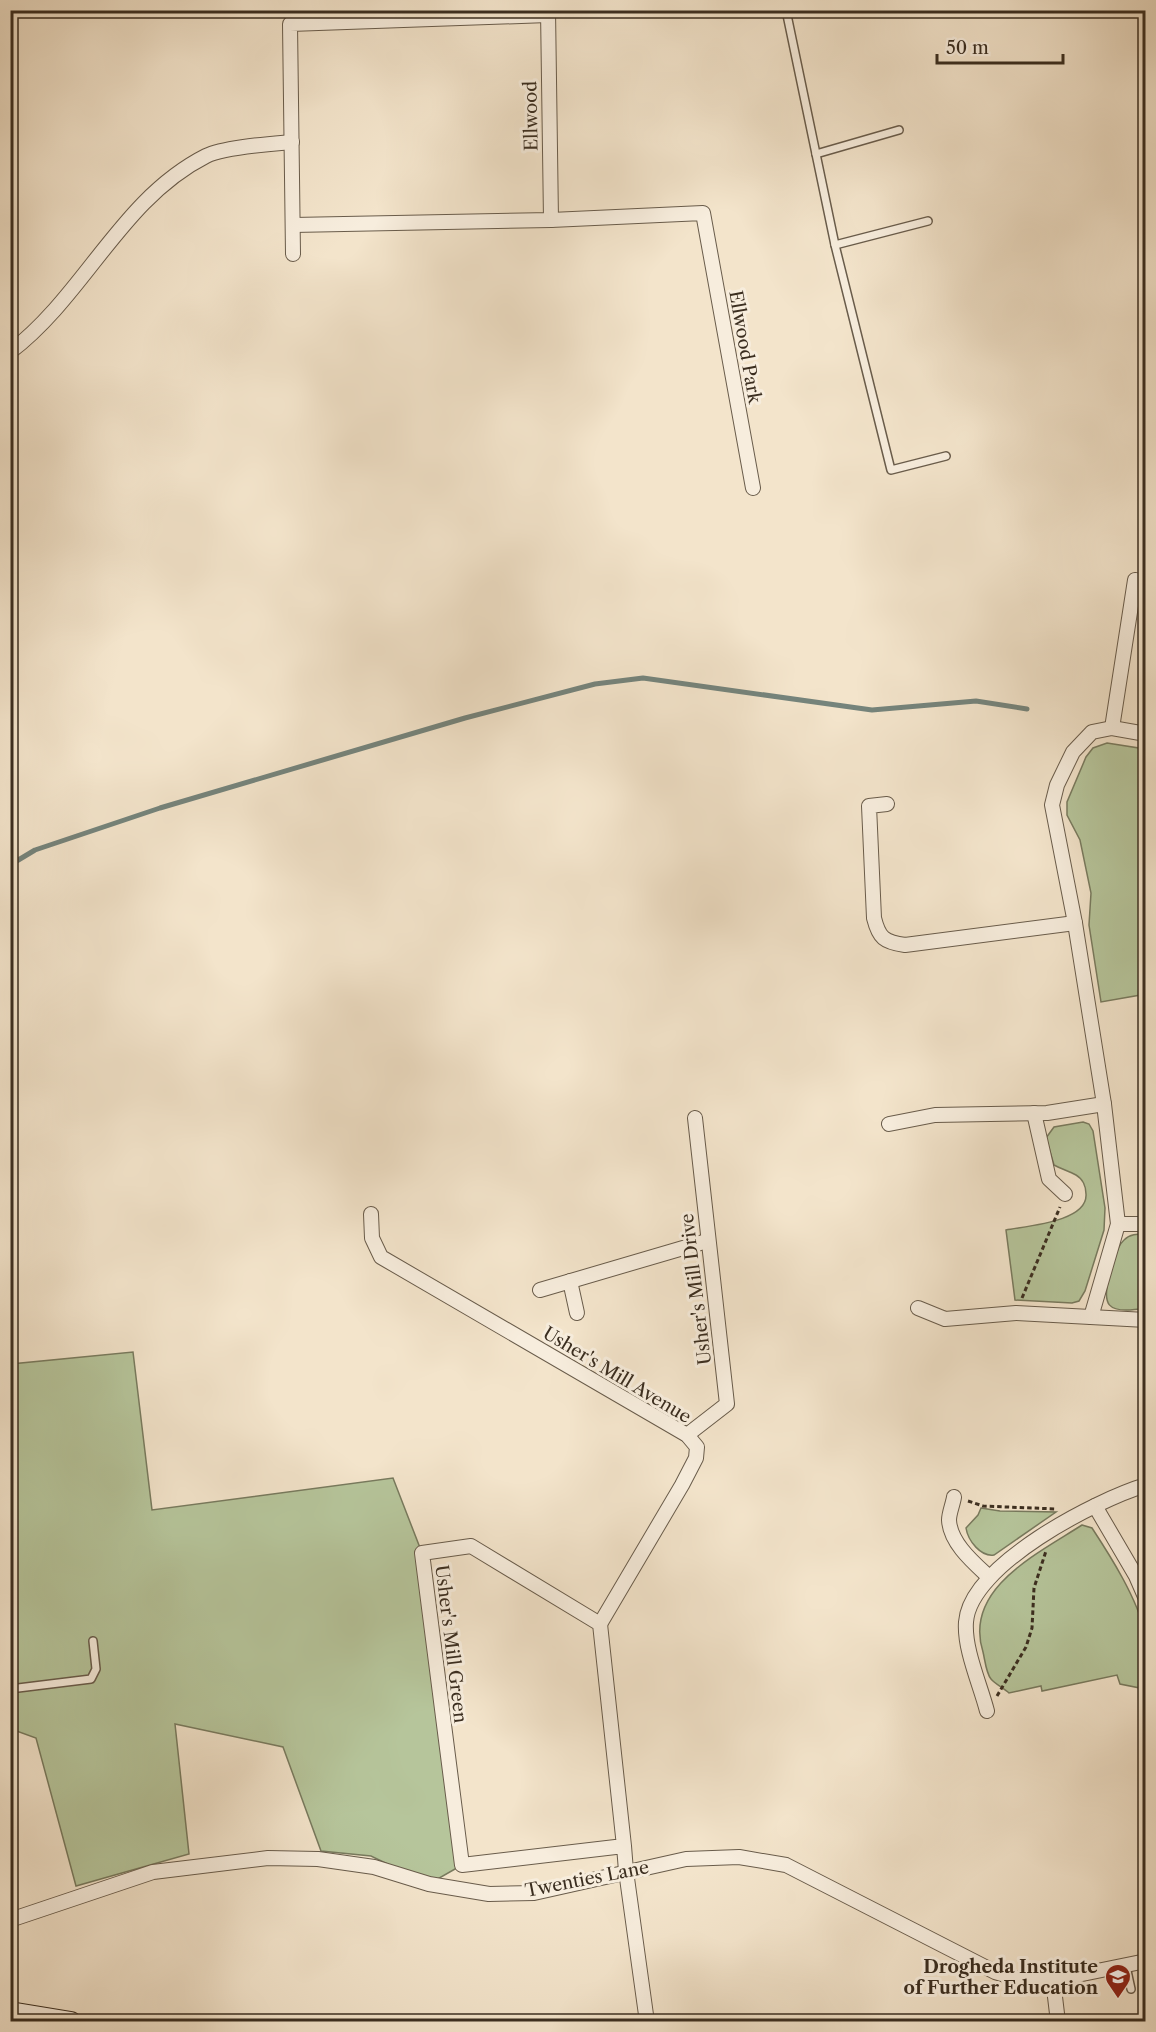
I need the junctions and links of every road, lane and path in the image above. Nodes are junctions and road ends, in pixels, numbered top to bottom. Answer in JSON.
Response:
{"nodes":[{"id":1,"x":786,"y":10,"type":"edge"},
{"id":2,"x":548,"y":13,"type":"edge"},
{"id":3,"x":899,"y":130,"type":"dead end"},
{"id":4,"x":292,"y":142,"type":"junction"},
{"id":5,"x":816,"y":154,"type":"junction"},
{"id":6,"x":551,"y":220,"type":"junction"},
{"id":7,"x":928,"y":221,"type":"dead end"},
{"id":8,"x":293,"y":225,"type":"junction"},
{"id":9,"x":835,"y":245,"type":"junction"},
{"id":10,"x":293,"y":254,"type":"dead end"},
{"id":11,"x":10,"y":352,"type":"edge"},
{"id":12,"x":946,"y":456,"type":"dead end"},
{"id":13,"x":753,"y":488,"type":"dead end"},
{"id":14,"x":1146,"y":582,"type":"edge"},
{"id":15,"x":1112,"y":728,"type":"junction"},
{"id":16,"x":1146,"y":735,"type":"edge"},
{"id":17,"x":887,"y":804,"type":"dead end"},
{"id":18,"x":1075,"y":923,"type":"junction"},
{"id":19,"x":1104,"y":1104,"type":"junction"},
{"id":20,"x":1034,"y":1113,"type":"junction"},
{"id":21,"x":695,"y":1118,"type":"dead end"},
{"id":22,"x":889,"y":1124,"type":"dead end"},
{"id":23,"x":1065,"y":1194,"type":"joint"},
{"id":24,"x":371,"y":1214,"type":"dead end"},
{"id":25,"x":1118,"y":1224,"type":"junction"},
{"id":26,"x":1146,"y":1224,"type":"edge"},
{"id":27,"x":707,"y":1241,"type":"junction"},
{"id":28,"x":570,"y":1281,"type":"junction"},
{"id":29,"x":540,"y":1290,"type":"dead end"},
{"id":30,"x":918,"y":1308,"type":"dead end"},
{"id":31,"x":577,"y":1313,"type":"dead end"},
{"id":32,"x":1016,"y":1313,"type":"junction"},
{"id":33,"x":1091,"y":1317,"type":"junction"},
{"id":34,"x":1146,"y":1320,"type":"edge"},
{"id":35,"x":687,"y":1435,"type":"junction"},
{"id":36,"x":1146,"y":1485,"type":"edge"},
{"id":37,"x":954,"y":1497,"type":"joint"},
{"id":38,"x":1095,"y":1506,"type":"junction"},
{"id":39,"x":1074,"y":1517,"type":"junction"},
{"id":40,"x":1046,"y":1534,"type":"junction"},
{"id":41,"x":989,"y":1577,"type":"junction"},
{"id":42,"x":1146,"y":1599,"type":"edge"},
{"id":43,"x":600,"y":1624,"type":"junction"},
{"id":44,"x":93,"y":1641,"type":"dead end"},
{"id":45,"x":10,"y":1689,"type":"edge"},
{"id":46,"x":987,"y":1711,"type":"joint"},
{"id":47,"x":624,"y":1846,"type":"junction"},
{"id":48,"x":626,"y":1871,"type":"junction"},
{"id":49,"x":10,"y":1920,"type":"edge"},
{"id":50,"x":1146,"y":1961,"type":"edge"},
{"id":51,"x":1126,"y":1966,"type":"junction"},
{"id":52,"x":1053,"y":1980,"type":"junction"},
{"id":53,"x":1131,"y":1989,"type":"dead end"},
{"id":54,"x":10,"y":2012,"type":"edge"},
{"id":55,"x":71,"y":2022,"type":"edge"},
{"id":56,"x":647,"y":2022,"type":"edge"},
{"id":57,"x":1058,"y":2022,"type":"edge"}],
"edges":[{"from":1,"to":5,"type":"lane"},
{"from":2,"to":4,"type":"street"},
{"from":2,"to":6,"type":"street","name":"Ellwood"},
{"from":3,"to":5,"type":"lane"},
{"from":4,"to":8,"type":"street"},
{"from":4,"to":11,"type":"street"},
{"from":5,"to":9,"type":"lane"},
{"from":6,"to":8,"type":"street"},
{"from":6,"to":13,"type":"street","name":"Ellwood Park"},
{"from":7,"to":9,"type":"lane"},
{"from":8,"to":10,"type":"street"},
{"from":9,"to":12,"type":"lane"},
{"from":14,"to":15,"type":"street"},
{"from":15,"to":16,"type":"street"},
{"from":15,"to":18,"type":"street"},
{"from":17,"to":18,"type":"street"},
{"from":18,"to":19,"type":"street"},
{"from":19,"to":20,"type":"street"},
{"from":19,"to":25,"type":"street"},
{"from":20,"to":22,"type":"street"},
{"from":20,"to":23,"type":"street"},
{"from":21,"to":27,"type":"street","name":"Usher's Mill Drive"},
{"from":23,"to":32,"type":"path"},
{"from":24,"to":35,"type":"street","name":"Usher's Mill Avenue"},
{"from":25,"to":26,"type":"street"},
{"from":25,"to":33,"type":"street"},
{"from":27,"to":28,"type":"street"},
{"from":27,"to":35,"type":"street","name":"Usher's Mill Drive"},
{"from":28,"to":29,"type":"street"},
{"from":28,"to":31,"type":"street"},
{"from":30,"to":32,"type":"street"},
{"from":32,"to":33,"type":"street"},
{"from":33,"to":34,"type":"street"},
{"from":35,"to":43,"type":"street","name":"Usher's Mill Avenue"},
{"from":36,"to":38,"type":"street"},
{"from":37,"to":39,"type":"path"},
{"from":37,"to":41,"type":"street"},
{"from":38,"to":39,"type":"street"},
{"from":38,"to":42,"type":"street"},
{"from":39,"to":40,"type":"street"},
{"from":40,"to":41,"type":"street"},
{"from":40,"to":46,"type":"path"},
{"from":41,"to":46,"type":"street"},
{"from":43,"to":47,"type":"street"},
{"from":43,"to":47,"type":"street","name":"Usher's Mill Green"},
{"from":44,"to":45,"type":"lane"},
{"from":47,"to":48,"type":"street"},
{"from":48,"to":49,"type":"street","name":"Twenties Lane"},
{"from":48,"to":52,"type":"street","name":"Twenties Lane"},
{"from":48,"to":56,"type":"street"},
{"from":50,"to":51,"type":"street","name":"Twenties Lane"},
{"from":51,"to":52,"type":"street","name":"Twenties Lane"},
{"from":51,"to":53,"type":"lane"},
{"from":52,"to":57,"type":"street"},
{"from":54,"to":55,"type":"street"}]}
